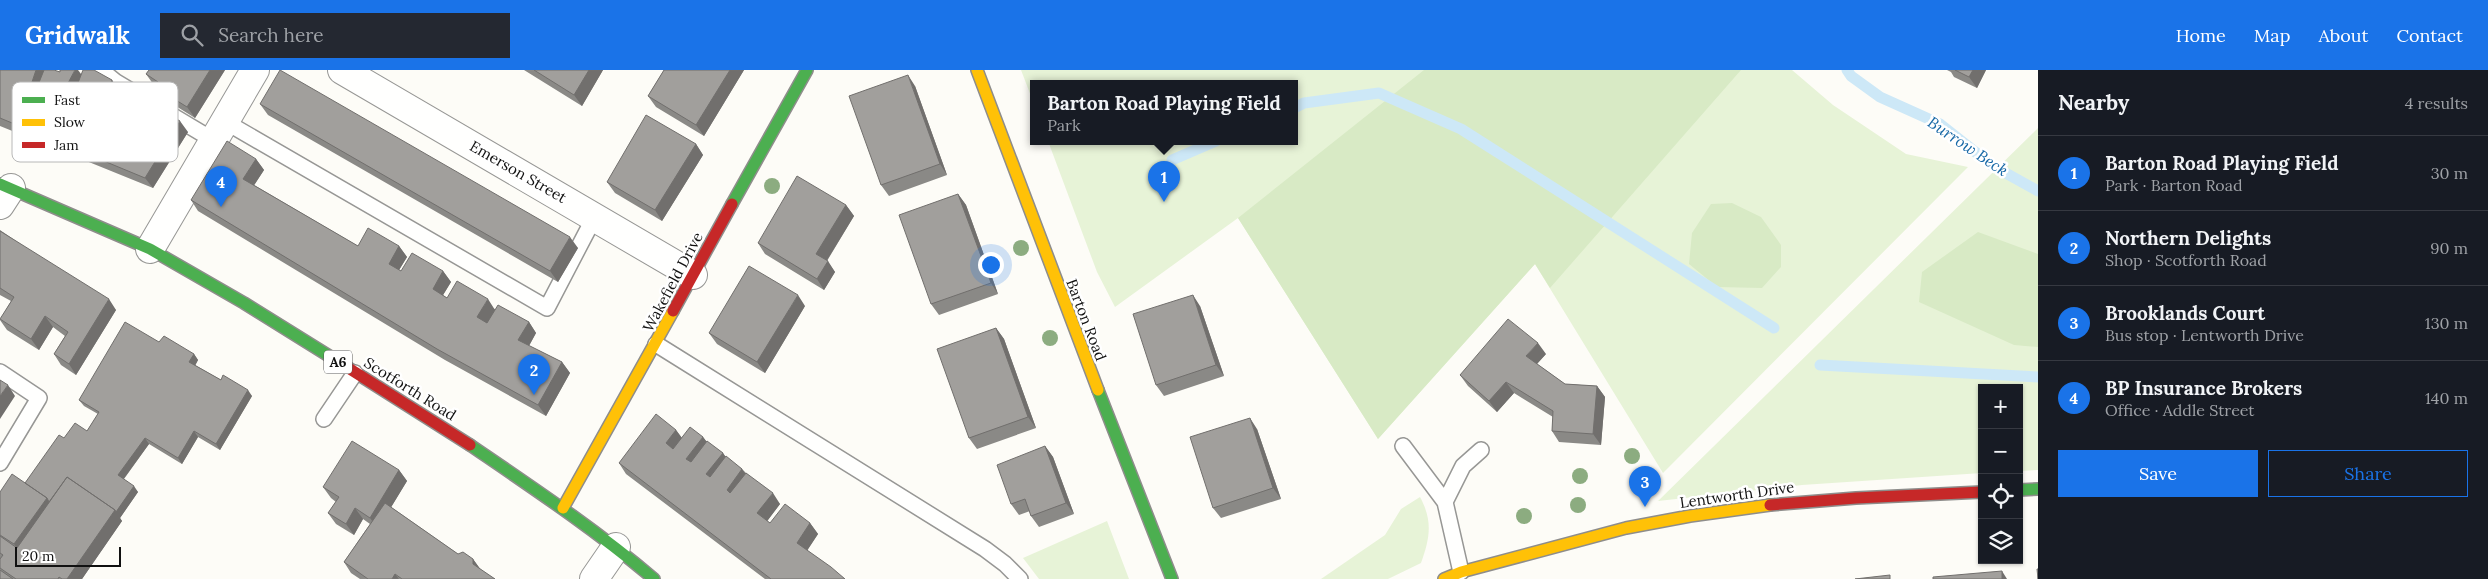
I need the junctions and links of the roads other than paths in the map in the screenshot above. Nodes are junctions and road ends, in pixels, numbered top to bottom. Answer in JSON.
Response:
{"nodes":[{"id":1,"x":101,"y":70,"type":"edge"},
{"id":2,"x":255,"y":70,"type":"edge"},
{"id":3,"x":342,"y":70,"type":"edge"},
{"id":4,"x":808,"y":70,"type":"edge"},
{"id":5,"x":977,"y":70,"type":"edge"},
{"id":6,"x":120,"y":76,"type":"edge"},
{"id":7,"x":131,"y":82,"type":"edge"},
{"id":8,"x":178,"y":108,"type":"edge"},
{"id":9,"x":219,"y":130,"type":"junction"},
{"id":10,"x":4,"y":192,"type":"edge"},
{"id":11,"x":595,"y":216,"type":"junction"},
{"id":12,"x":150,"y":249,"type":"junction"},
{"id":13,"x":692,"y":275,"type":"junction"},
{"id":14,"x":656,"y":344,"type":"junction"},
{"id":15,"x":0,"y":372,"type":"edge"},
{"id":16,"x":356,"y":373,"type":"junction"},
{"id":17,"x":324,"y":419,"type":"dead end"},
{"id":18,"x":1403,"y":446,"type":"dead end"},
{"id":19,"x":1481,"y":450,"type":"dead end"},
{"id":20,"x":0,"y":463,"type":"edge"},
{"id":21,"x":2038,"y":489,"type":"edge"},
{"id":22,"x":2023,"y":490,"type":"edge"},
{"id":23,"x":1978,"y":492,"type":"edge"},
{"id":24,"x":1445,"y":502,"type":"junction"},
{"id":25,"x":563,"y":508,"type":"junction"},
{"id":26,"x":616,"y":547,"type":"junction"},
{"id":27,"x":1461,"y":572,"type":"junction"},
{"id":28,"x":594,"y":579,"type":"edge"},
{"id":29,"x":654,"y":579,"type":"edge"},
{"id":30,"x":1020,"y":579,"type":"edge"},
{"id":31,"x":1172,"y":579,"type":"edge"},
{"id":32,"x":1444,"y":579,"type":"edge"}],
"edges":[{"from":1,"to":6,"type":"lane"},
{"from":2,"to":9,"type":"street"},
{"from":3,"to":11,"type":"street","name":"Emerson Street"},
{"from":4,"to":13,"type":"street","name":"Wakefield Drive"},
{"from":5,"to":31,"type":"street","name":"Barton Road"},
{"from":6,"to":7,"type":"lane"},
{"from":8,"to":9,"type":"lane"},
{"from":9,"to":11,"type":"lane"},
{"from":9,"to":12,"type":"street"},
{"from":10,"to":12,"type":"street","name":"Scotforth Road","number":"A6"},
{"from":11,"to":13,"type":"street","name":"Emerson Street"},
{"from":12,"to":16,"type":"street","name":"Scotforth Road","number":"A6"},
{"from":13,"to":14,"type":"street","name":"Wakefield Drive"},
{"from":14,"to":25,"type":"street","name":"Wakefield Drive"},
{"from":14,"to":30,"type":"lane"},
{"from":15,"to":20,"type":"lane"},
{"from":16,"to":17,"type":"lane"},
{"from":16,"to":25,"type":"street","name":"Scotforth Road","number":"A6"},
{"from":18,"to":24,"type":"lane"},
{"from":19,"to":24,"type":"lane"},
{"from":21,"to":22,"type":"street"},
{"from":23,"to":27,"type":"street","name":"Lentworth Drive"},
{"from":24,"to":27,"type":"lane"},
{"from":25,"to":26,"type":"street","name":"Scotforth Road","number":"A6"},
{"from":26,"to":28,"type":"street"},
{"from":26,"to":29,"type":"street","name":"Scotforth Road","number":"A6"},
{"from":27,"to":32,"type":"street","name":"Lentworth Drive"}]}
